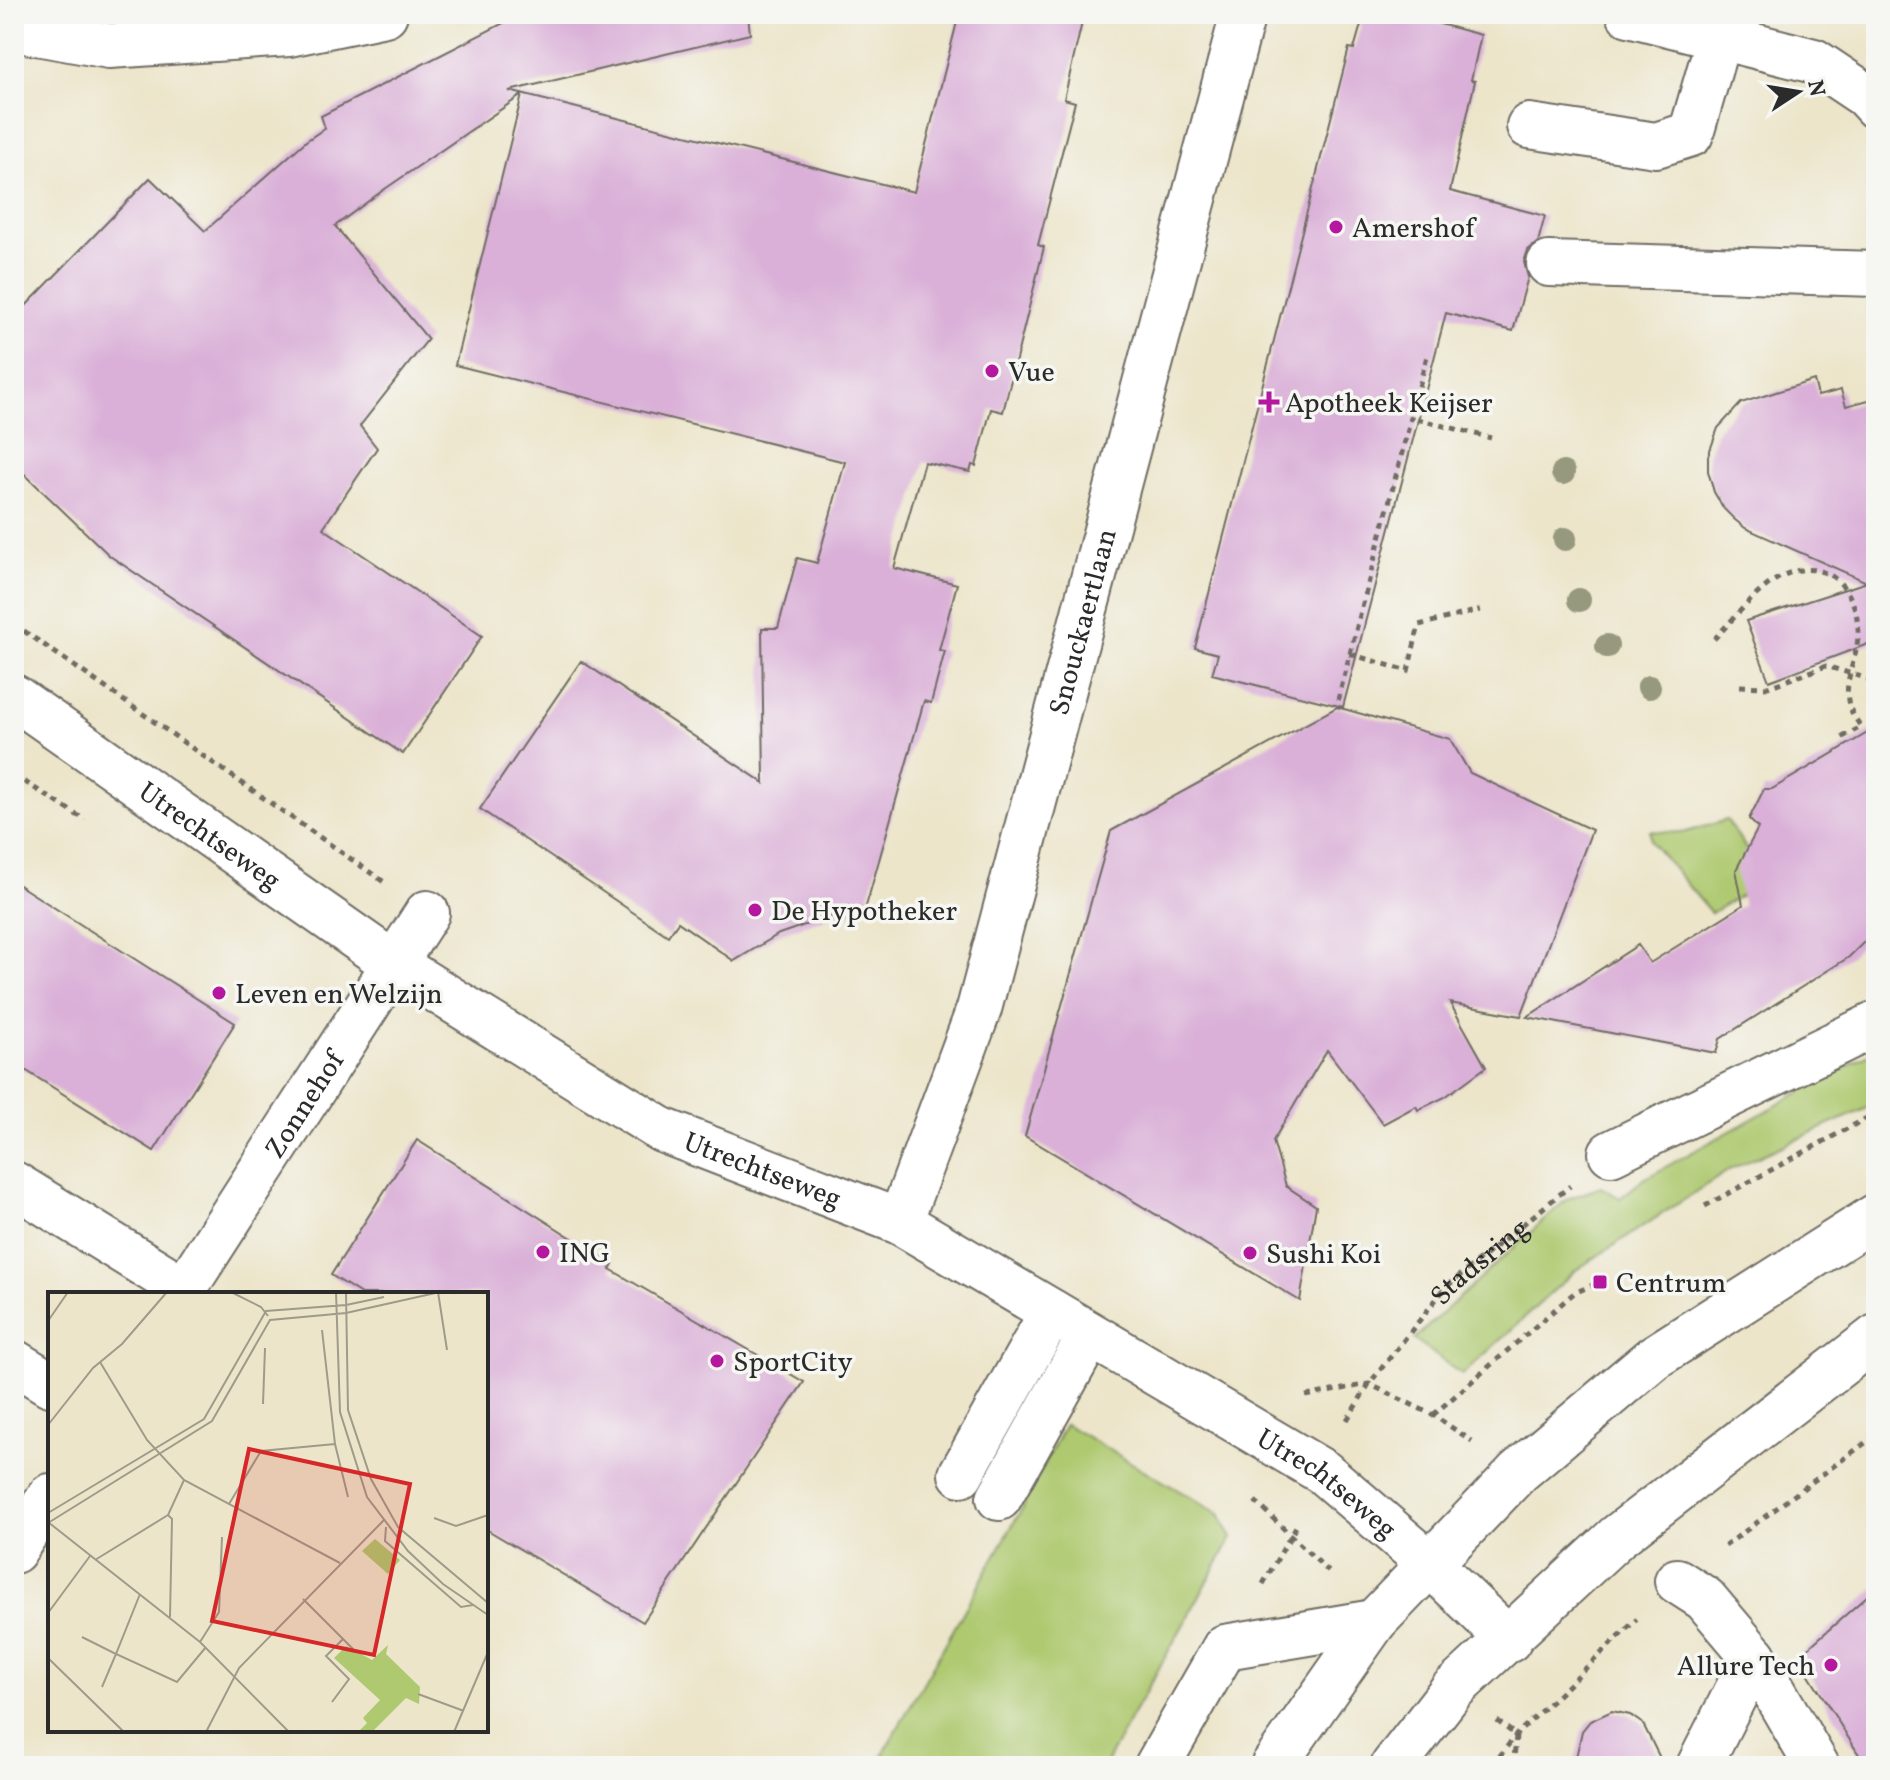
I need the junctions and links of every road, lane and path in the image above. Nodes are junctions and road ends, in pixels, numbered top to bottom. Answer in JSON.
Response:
{"nodes":[{"id":1,"x":385,"y":14,"type":"edge"},
{"id":2,"x":1243,"y":14,"type":"edge"},
{"id":3,"x":1629,"y":14,"type":"edge"},
{"id":4,"x":14,"y":29,"type":"edge"},
{"id":5,"x":1719,"y":37,"type":"junction"},
{"id":6,"x":1876,"y":107,"type":"edge"},
{"id":7,"x":1529,"y":126,"type":"dead end"},
{"id":8,"x":1549,"y":264,"type":"dead end"},
{"id":9,"x":1876,"y":274,"type":"edge"},
{"id":10,"x":1428,"y":352,"type":"dead end"},
{"id":11,"x":1417,"y":419,"type":"dead end"},
{"id":12,"x":1491,"y":438,"type":"dead end"},
{"id":13,"x":1480,"y":610,"type":"dead end"},
{"id":14,"x":1714,"y":639,"type":"dead end"},
{"id":15,"x":1350,"y":654,"type":"junction"},
{"id":16,"x":1850,"y":673,"type":"junction"},
{"id":17,"x":1740,"y":686,"type":"dead end"},
{"id":18,"x":1876,"y":694,"type":"edge"},
{"id":19,"x":14,"y":697,"type":"edge"},
{"id":20,"x":1338,"y":700,"type":"dead end"},
{"id":21,"x":1841,"y":738,"type":"dead end"},
{"id":22,"x":427,"y":913,"type":"dead end"},
{"id":23,"x":394,"y":964,"type":"junction"},
{"id":24,"x":1876,"y":1024,"type":"edge"},
{"id":25,"x":1876,"y":1113,"type":"edge"},
{"id":26,"x":1611,"y":1153,"type":"joint"},
{"id":27,"x":14,"y":1184,"type":"edge"},
{"id":28,"x":1705,"y":1206,"type":"dead end"},
{"id":29,"x":1876,"y":1216,"type":"edge"},
{"id":30,"x":900,"y":1222,"type":"junction"},
{"id":31,"x":1600,"y":1282,"type":"dead end"},
{"id":32,"x":182,"y":1292,"type":"edge"},
{"id":33,"x":1052,"y":1312,"type":"junction"},
{"id":34,"x":1090,"y":1335,"type":"junction"},
{"id":35,"x":1876,"y":1337,"type":"edge"},
{"id":36,"x":14,"y":1362,"type":"edge"},
{"id":37,"x":48,"y":1383,"type":"edge"},
{"id":38,"x":1433,"y":1415,"type":"dead end"},
{"id":39,"x":1876,"y":1435,"type":"edge"},
{"id":40,"x":1323,"y":1472,"type":"junction"},
{"id":41,"x":961,"y":1474,"type":"dead end"},
{"id":42,"x":999,"y":1498,"type":"dead end"},
{"id":43,"x":48,"y":1499,"type":"edge"},
{"id":44,"x":14,"y":1551,"type":"edge"},
{"id":45,"x":1429,"y":1563,"type":"junction"},
{"id":46,"x":1677,"y":1581,"type":"junction"},
{"id":47,"x":1374,"y":1622,"type":"junction"},
{"id":48,"x":1509,"y":1640,"type":"junction"},
{"id":49,"x":1225,"y":1647,"type":"junction"},
{"id":50,"x":1754,"y":1657,"type":"junction"},
{"id":51,"x":1516,"y":1735,"type":"junction"},
{"id":52,"x":1514,"y":1759,"type":"junction"},
{"id":53,"x":1157,"y":1766,"type":"edge"},
{"id":54,"x":1273,"y":1766,"type":"edge"},
{"id":55,"x":1393,"y":1766,"type":"edge"},
{"id":56,"x":1492,"y":1766,"type":"edge"},
{"id":57,"x":1510,"y":1766,"type":"edge"},
{"id":58,"x":1525,"y":1766,"type":"edge"},
{"id":59,"x":1699,"y":1766,"type":"edge"},
{"id":60,"x":1817,"y":1766,"type":"edge"}],
"edges":[{"from":1,"to":4,"type":"street"},
{"from":2,"to":30,"type":"street","name":"Snouckaertlaan"},
{"from":3,"to":5,"type":"street"},
{"from":5,"to":6,"type":"street"},
{"from":5,"to":7,"type":"street"},
{"from":8,"to":9,"type":"street"},
{"from":10,"to":15,"type":"path"},
{"from":11,"to":12,"type":"path"},
{"from":13,"to":15,"type":"path"},
{"from":14,"to":16,"type":"path"},
{"from":15,"to":20,"type":"path"},
{"from":16,"to":17,"type":"path"},
{"from":16,"to":18,"type":"path"},
{"from":16,"to":21,"type":"path"},
{"from":19,"to":23,"type":"street","name":"Utrechtseweg"},
{"from":22,"to":23,"type":"street","name":"Zonnehof"},
{"from":23,"to":30,"type":"street","name":"Utrechtseweg"},
{"from":23,"to":32,"type":"street","name":"Zonnehof"},
{"from":24,"to":26,"type":"street"},
{"from":25,"to":28,"type":"path"},
{"from":26,"to":40,"type":"path","name":"Stadsring"},
{"from":27,"to":32,"type":"street"},
{"from":29,"to":45,"type":"street"},
{"from":30,"to":33,"type":"street","name":"Utrechtseweg"},
{"from":31,"to":38,"type":"path"},
{"from":33,"to":34,"type":"street","name":"Utrechtseweg"},
{"from":33,"to":41,"type":"street"},
{"from":34,"to":40,"type":"street","name":"Utrechtseweg"},
{"from":34,"to":42,"type":"street"},
{"from":35,"to":48,"type":"street"},
{"from":36,"to":37,"type":"street"},
{"from":39,"to":46,"type":"path"},
{"from":40,"to":45,"type":"street","name":"Utrechtseweg"},
{"from":40,"to":49,"type":"path","name":"Stadsring"},
{"from":43,"to":44,"type":"street"},
{"from":45,"to":47,"type":"street"},
{"from":45,"to":48,"type":"street","name":"Utrechtseweg"},
{"from":46,"to":50,"type":"street"},
{"from":46,"to":51,"type":"path"},
{"from":47,"to":49,"type":"street"},
{"from":47,"to":54,"type":"street"},
{"from":48,"to":55,"type":"street"},
{"from":49,"to":53,"type":"street"},
{"from":50,"to":59,"type":"street"},
{"from":50,"to":60,"type":"street"},
{"from":51,"to":52,"type":"path"},
{"from":51,"to":56,"type":"path"},
{"from":52,"to":57,"type":"path"},
{"from":52,"to":58,"type":"path"}]}
